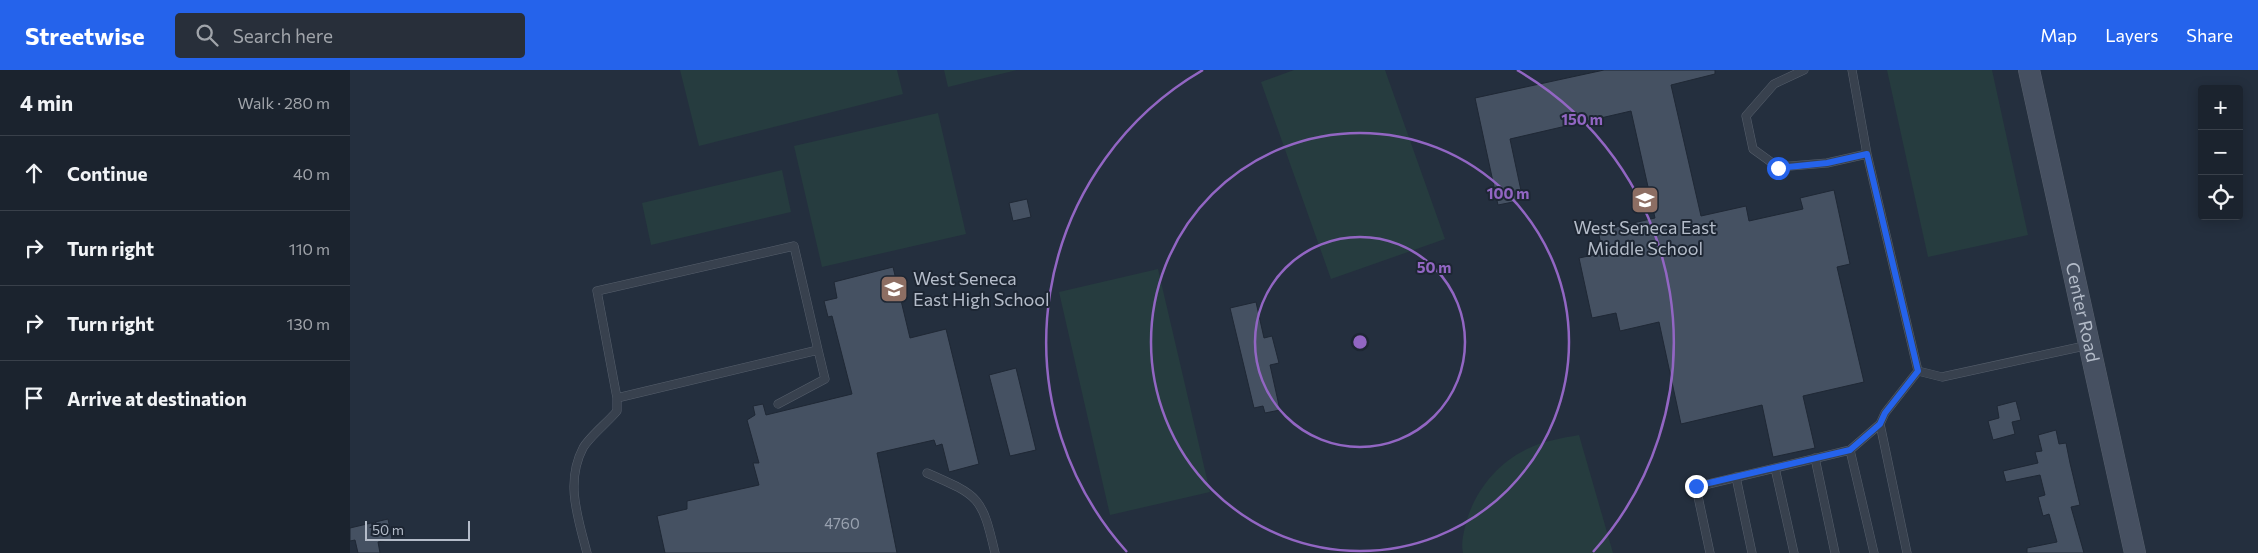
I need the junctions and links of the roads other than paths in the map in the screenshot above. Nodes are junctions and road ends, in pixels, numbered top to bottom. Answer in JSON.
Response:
{"nodes":[{"id":1,"x":1804,"y":70,"type":"edge"},
{"id":2,"x":1852,"y":70,"type":"edge"},
{"id":3,"x":2029,"y":70,"type":"edge"},
{"id":4,"x":1867,"y":154,"type":"junction"},
{"id":5,"x":2089,"y":345,"type":"junction"},
{"id":6,"x":818,"y":350,"type":"junction"},
{"id":7,"x":1918,"y":371,"type":"junction"},
{"id":8,"x":617,"y":398,"type":"junction"},
{"id":9,"x":778,"y":404,"type":"dead end"},
{"id":10,"x":1880,"y":424,"type":"junction"},
{"id":11,"x":1850,"y":450,"type":"junction"},
{"id":12,"x":1815,"y":458,"type":"junction"},
{"id":13,"x":1775,"y":468,"type":"junction"},
{"id":14,"x":927,"y":473,"type":"dead end"},
{"id":15,"x":1736,"y":477,"type":"junction"},
{"id":16,"x":586,"y":553,"type":"edge"},
{"id":17,"x":995,"y":553,"type":"edge"},
{"id":18,"x":1710,"y":553,"type":"edge"},
{"id":19,"x":1752,"y":553,"type":"edge"},
{"id":20,"x":1794,"y":553,"type":"edge"},
{"id":21,"x":1835,"y":553,"type":"edge"},
{"id":22,"x":1874,"y":553,"type":"edge"},
{"id":23,"x":1907,"y":553,"type":"edge"},
{"id":24,"x":2135,"y":553,"type":"edge"}],
"edges":[{"from":1,"to":4,"type":"lane"},
{"from":2,"to":4,"type":"lane"},
{"from":3,"to":5,"type":"main road","name":"Center Road"},
{"from":4,"to":7,"type":"lane"},
{"from":5,"to":7,"type":"lane"},
{"from":5,"to":24,"type":"main road","name":"Center Road"},
{"from":6,"to":8,"type":"lane"},
{"from":6,"to":8,"type":"lane"},
{"from":6,"to":9,"type":"lane"},
{"from":7,"to":10,"type":"lane"},
{"from":8,"to":16,"type":"lane"},
{"from":10,"to":11,"type":"lane"},
{"from":10,"to":23,"type":"lane"},
{"from":11,"to":12,"type":"lane"},
{"from":11,"to":22,"type":"lane"},
{"from":12,"to":13,"type":"lane"},
{"from":12,"to":21,"type":"lane"},
{"from":13,"to":15,"type":"lane"},
{"from":13,"to":20,"type":"lane"},
{"from":14,"to":17,"type":"lane"},
{"from":15,"to":18,"type":"lane"},
{"from":15,"to":19,"type":"lane"}]}
